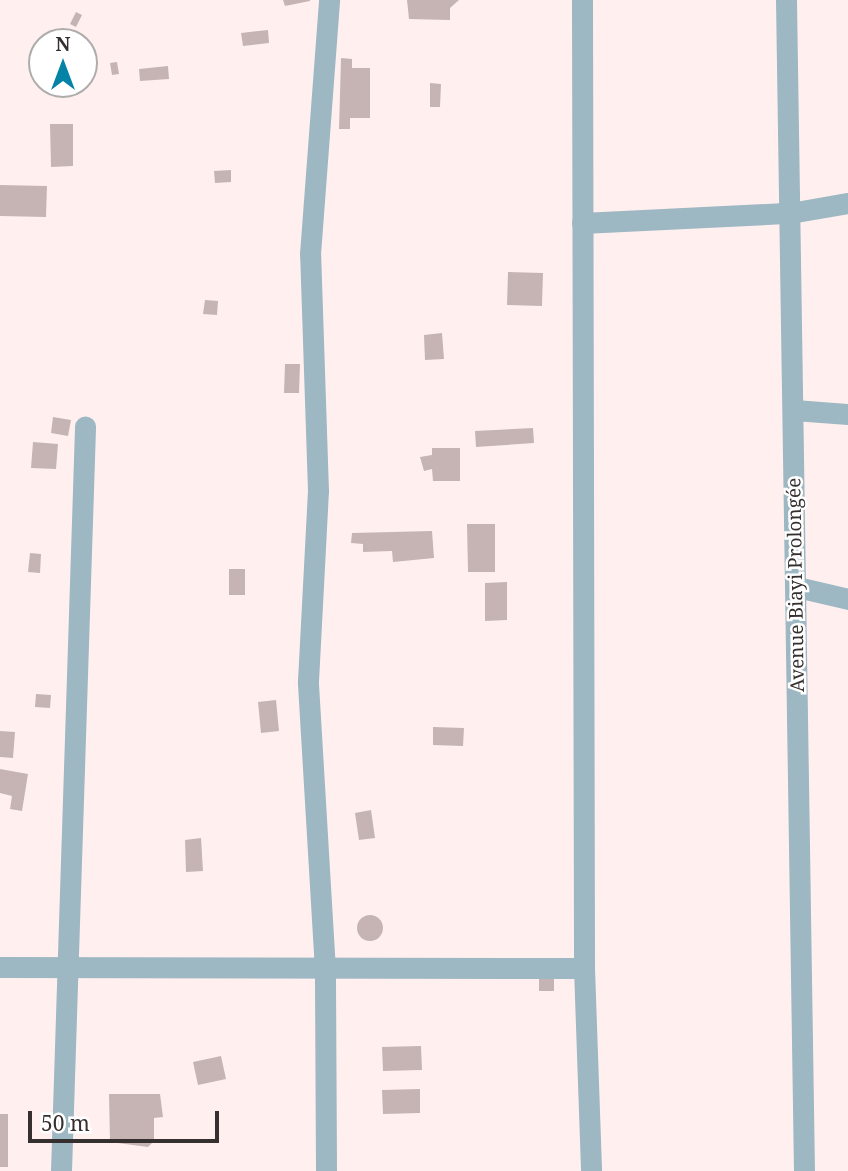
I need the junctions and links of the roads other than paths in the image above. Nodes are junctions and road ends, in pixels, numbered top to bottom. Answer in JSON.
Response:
{"nodes":[{"id":1,"x":330,"y":0,"type":"edge"},
{"id":2,"x":582,"y":0,"type":"edge"},
{"id":3,"x":786,"y":0,"type":"edge"},
{"id":4,"x":848,"y":203,"type":"edge"},
{"id":5,"x":790,"y":214,"type":"junction"},
{"id":6,"x":582,"y":223,"type":"junction"},
{"id":7,"x":794,"y":410,"type":"junction"},
{"id":8,"x":848,"y":414,"type":"edge"},
{"id":9,"x":85,"y":426,"type":"dead end"},
{"id":10,"x":797,"y":587,"type":"junction"},
{"id":11,"x":848,"y":599,"type":"edge"},
{"id":12,"x":0,"y":967,"type":"edge"},
{"id":13,"x":70,"y":967,"type":"junction"},
{"id":14,"x":584,"y":968,"type":"junction"},
{"id":15,"x":325,"y":970,"type":"junction"},
{"id":16,"x":61,"y":1171,"type":"edge"},
{"id":17,"x":326,"y":1171,"type":"edge"},
{"id":18,"x":591,"y":1171,"type":"edge"},
{"id":19,"x":804,"y":1171,"type":"edge"}],
"edges":[{"from":1,"to":15,"type":"street"},
{"from":2,"to":6,"type":"street"},
{"from":3,"to":5,"type":"street","name":"Avenue Biayi Prolongée"},
{"from":4,"to":5,"type":"street"},
{"from":5,"to":6,"type":"street"},
{"from":5,"to":7,"type":"street","name":"Avenue Biayi Prolongée"},
{"from":6,"to":14,"type":"street"},
{"from":7,"to":8,"type":"street"},
{"from":7,"to":10,"type":"street","name":"Avenue Biayi Prolongée"},
{"from":9,"to":13,"type":"street"},
{"from":10,"to":11,"type":"street"},
{"from":10,"to":19,"type":"street","name":"Avenue Biayi Prolongée"},
{"from":12,"to":13,"type":"street"},
{"from":13,"to":15,"type":"street"},
{"from":13,"to":16,"type":"street"},
{"from":14,"to":15,"type":"street"},
{"from":14,"to":18,"type":"street"},
{"from":15,"to":17,"type":"street"}]}
